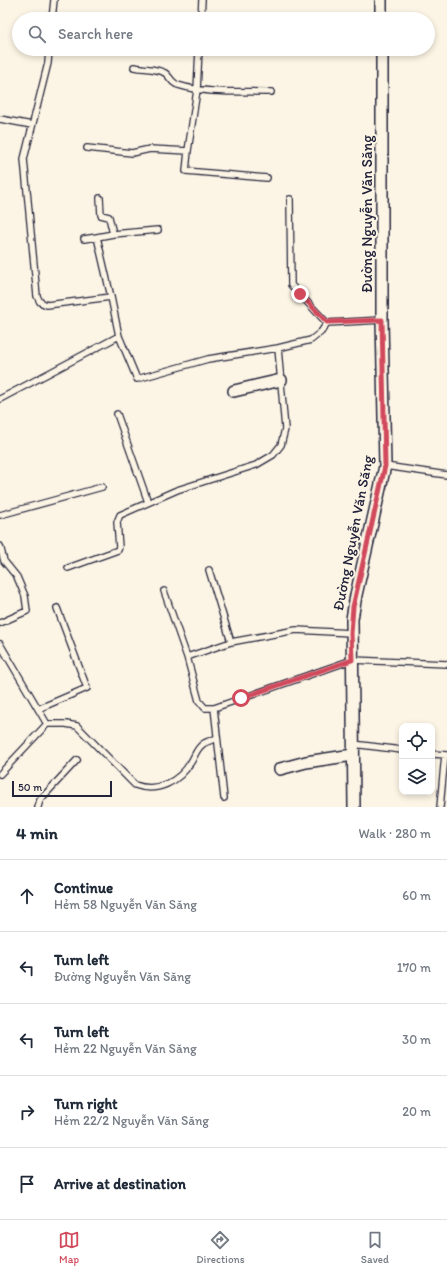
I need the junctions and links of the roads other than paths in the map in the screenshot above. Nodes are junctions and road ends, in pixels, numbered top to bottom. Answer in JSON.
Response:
{"nodes":[{"id":1,"x":54,"y":0,"type":"edge"},
{"id":2,"x":202,"y":0,"type":"edge"},
{"id":3,"x":381,"y":0,"type":"edge"},
{"id":4,"x":53,"y":12,"type":"edge"},
{"id":5,"x":201,"y":12,"type":"edge"},
{"id":6,"x":381,"y":12,"type":"edge"},
{"id":7,"x":48,"y":56,"type":"edge"},
{"id":8,"x":199,"y":56,"type":"edge"},
{"id":9,"x":382,"y":56,"type":"edge"},
{"id":10,"x":134,"y":67,"type":"dead end"},
{"id":11,"x":198,"y":90,"type":"junction"},
{"id":12,"x":271,"y":92,"type":"dead end"},
{"id":13,"x":0,"y":119,"type":"edge"},
{"id":14,"x":32,"y":125,"type":"junction"},
{"id":15,"x":87,"y":148,"type":"dead end"},
{"id":16,"x":188,"y":151,"type":"junction"},
{"id":17,"x":267,"y":178,"type":"dead end"},
{"id":18,"x":100,"y":198,"type":"dead end"},
{"id":19,"x":290,"y":199,"type":"dead end"},
{"id":20,"x":158,"y":230,"type":"dead end"},
{"id":21,"x":113,"y":234,"type":"junction"},
{"id":22,"x":97,"y":237,"type":"junction"},
{"id":23,"x":84,"y":239,"type":"dead end"},
{"id":24,"x":111,"y":297,"type":"junction"},
{"id":25,"x":382,"y":320,"type":"junction"},
{"id":26,"x":327,"y":322,"type":"junction"},
{"id":27,"x":119,"y":336,"type":"junction"},
{"id":28,"x":278,"y":348,"type":"junction"},
{"id":29,"x":281,"y":380,"type":"junction"},
{"id":30,"x":234,"y":391,"type":"dead end"},
{"id":31,"x":0,"y":399,"type":"edge"},
{"id":32,"x":117,"y":414,"type":"dead end"},
{"id":33,"x":385,"y":466,"type":"junction"},
{"id":34,"x":447,"y":475,"type":"edge"},
{"id":35,"x":102,"y":487,"type":"dead end"},
{"id":36,"x":148,"y":502,"type":"junction"},
{"id":37,"x":0,"y":515,"type":"edge"},
{"id":38,"x":0,"y":546,"type":"edge"},
{"id":39,"x":68,"y":568,"type":"dead end"},
{"id":40,"x":209,"y":570,"type":"dead end"},
{"id":41,"x":164,"y":591,"type":"dead end"},
{"id":42,"x":57,"y":608,"type":"dead end"},
{"id":43,"x":0,"y":623,"type":"edge"},
{"id":44,"x":351,"y":633,"type":"junction"},
{"id":45,"x":231,"y":642,"type":"junction"},
{"id":46,"x":0,"y":644,"type":"edge"},
{"id":47,"x":187,"y":657,"type":"junction"},
{"id":48,"x":352,"y":660,"type":"junction"},
{"id":49,"x":447,"y":664,"type":"edge"},
{"id":50,"x":214,"y":708,"type":"junction"},
{"id":51,"x":38,"y":709,"type":"junction"},
{"id":52,"x":47,"y":724,"type":"junction"},
{"id":53,"x":217,"y":738,"type":"junction"},
{"id":54,"x":353,"y":750,"type":"junction"},
{"id":55,"x":399,"y":750,"type":"edge"},
{"id":56,"x":435,"y":754,"type":"edge"},
{"id":57,"x":446,"y":755,"type":"edge"},
{"id":58,"x":77,"y":760,"type":"dead end"},
{"id":59,"x":280,"y":769,"type":"dead end"},
{"id":60,"x":0,"y":774,"type":"edge"},
{"id":61,"x":224,"y":798,"type":"dead end"},
{"id":62,"x":38,"y":807,"type":"edge"},
{"id":63,"x":354,"y":807,"type":"edge"},
{"id":64,"x":440,"y":807,"type":"edge"}],
"edges":[{"from":1,"to":4,"type":"lane"},
{"from":2,"to":5,"type":"lane"},
{"from":3,"to":6,"type":"street"},
{"from":7,"to":14,"type":"lane"},
{"from":8,"to":11,"type":"lane"},
{"from":9,"to":25,"type":"street","name":"Đường Nguyễn Văn Săng"},
{"from":10,"to":11,"type":"lane"},
{"from":11,"to":12,"type":"lane"},
{"from":11,"to":16,"type":"lane"},
{"from":13,"to":14,"type":"lane"},
{"from":14,"to":24,"type":"lane"},
{"from":15,"to":16,"type":"lane"},
{"from":16,"to":17,"type":"lane"},
{"from":18,"to":21,"type":"lane"},
{"from":19,"to":26,"type":"lane"},
{"from":20,"to":21,"type":"lane"},
{"from":21,"to":22,"type":"lane"},
{"from":22,"to":23,"type":"lane"},
{"from":22,"to":24,"type":"lane"},
{"from":24,"to":27,"type":"lane"},
{"from":25,"to":26,"type":"lane"},
{"from":25,"to":33,"type":"street","name":"Đường Nguyễn Văn Săng"},
{"from":26,"to":28,"type":"lane"},
{"from":27,"to":28,"type":"lane"},
{"from":27,"to":31,"type":"lane"},
{"from":28,"to":29,"type":"lane"},
{"from":29,"to":30,"type":"street"},
{"from":29,"to":36,"type":"lane"},
{"from":32,"to":36,"type":"lane"},
{"from":33,"to":34,"type":"lane"},
{"from":33,"to":44,"type":"street","name":"Đường Nguyễn Văn Săng"},
{"from":35,"to":37,"type":"lane"},
{"from":36,"to":39,"type":"lane"},
{"from":38,"to":43,"type":"lane"},
{"from":40,"to":45,"type":"lane"},
{"from":41,"to":47,"type":"lane"},
{"from":42,"to":51,"type":"lane"},
{"from":44,"to":45,"type":"lane"},
{"from":44,"to":48,"type":"street","name":"Đường Nguyễn Văn Săng"},
{"from":45,"to":47,"type":"lane"},
{"from":46,"to":51,"type":"lane"},
{"from":47,"to":50,"type":"lane"},
{"from":48,"to":49,"type":"lane"},
{"from":48,"to":50,"type":"lane"},
{"from":48,"to":54,"type":"street","name":"Đường Nguyễn Văn Săng"},
{"from":50,"to":53,"type":"lane"},
{"from":51,"to":52,"type":"lane"},
{"from":52,"to":53,"type":"lane"},
{"from":52,"to":60,"type":"lane"},
{"from":53,"to":61,"type":"lane"},
{"from":54,"to":55,"type":"lane"},
{"from":54,"to":59,"type":"street"},
{"from":54,"to":63,"type":"street","name":"Đường Nguyễn Văn Săng"},
{"from":56,"to":57,"type":"lane"},
{"from":57,"to":64,"type":"lane"},
{"from":58,"to":62,"type":"lane"}]}
